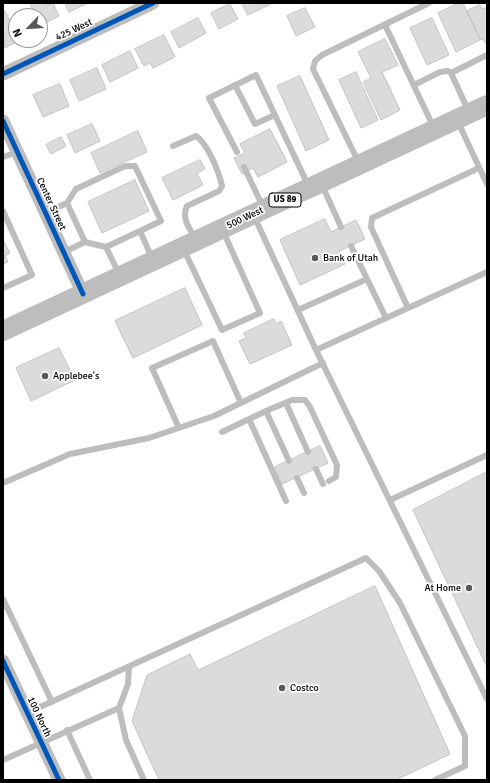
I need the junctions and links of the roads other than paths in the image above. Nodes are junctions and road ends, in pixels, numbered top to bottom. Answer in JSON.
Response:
{"nodes":[{"id":1,"x":153,"y":3,"type":"edge"},
{"id":2,"x":429,"y":3,"type":"edge"},
{"id":3,"x":385,"y":24,"type":"junction"},
{"id":4,"x":487,"y":55,"type":"edge"},
{"id":5,"x":451,"y":73,"type":"junction"},
{"id":6,"x":3,"y":74,"type":"edge"},
{"id":7,"x":235,"y":85,"type":"junction"},
{"id":8,"x":414,"y":85,"type":"junction"},
{"id":9,"x":487,"y":105,"type":"edge"},
{"id":10,"x":275,"y":115,"type":"junction"},
{"id":11,"x":463,"y":116,"type":"junction"},
{"id":12,"x":4,"y":124,"type":"edge"},
{"id":13,"x":435,"y":129,"type":"junction"},
{"id":14,"x":173,"y":146,"type":"dead end"},
{"id":15,"x":17,"y":152,"type":"junction"},
{"id":16,"x":237,"y":152,"type":"dead end"},
{"id":17,"x":3,"y":158,"type":"edge"},
{"id":18,"x":360,"y":165,"type":"junction"},
{"id":19,"x":244,"y":167,"type":"dead end"},
{"id":20,"x":479,"y":168,"type":"junction"},
{"id":21,"x":487,"y":184,"type":"edge"},
{"id":22,"x":315,"y":186,"type":"junction"},
{"id":23,"x":67,"y":203,"type":"junction"},
{"id":24,"x":3,"y":210,"type":"edge"},
{"id":25,"x":259,"y":212,"type":"junction"},
{"id":26,"x":46,"y":213,"type":"junction"},
{"id":27,"x":342,"y":227,"type":"dead end"},
{"id":28,"x":222,"y":229,"type":"junction"},
{"id":29,"x":140,"y":231,"type":"junction"},
{"id":30,"x":85,"y":242,"type":"junction"},
{"id":31,"x":190,"y":245,"type":"junction"},
{"id":32,"x":351,"y":246,"type":"dead end"},
{"id":33,"x":106,"y":247,"type":"junction"},
{"id":34,"x":64,"y":252,"type":"junction"},
{"id":35,"x":153,"y":262,"type":"junction"},
{"id":36,"x":487,"y":272,"type":"edge"},
{"id":37,"x":120,"y":277,"type":"junction"},
{"id":38,"x":367,"y":279,"type":"junction"},
{"id":39,"x":3,"y":288,"type":"edge"},
{"id":40,"x":83,"y":294,"type":"junction"},
{"id":41,"x":408,"y":308,"type":"junction"},
{"id":42,"x":298,"y":310,"type":"junction"},
{"id":43,"x":386,"y":318,"type":"junction"},
{"id":44,"x":3,"y":331,"type":"edge"},
{"id":45,"x":316,"y":350,"type":"junction"},
{"id":46,"x":324,"y":363,"type":"junction"},
{"id":47,"x":241,"y":403,"type":"junction"},
{"id":48,"x":286,"y":403,"type":"junction"},
{"id":49,"x":266,"y":411,"type":"junction"},
{"id":50,"x":249,"y":419,"type":"junction"},
{"id":51,"x":179,"y":428,"type":"junction"},
{"id":52,"x":222,"y":432,"type":"dead end"},
{"id":53,"x":308,"y":452,"type":"dead end"},
{"id":54,"x":487,"y":455,"type":"edge"},
{"id":55,"x":289,"y":461,"type":"dead end"},
{"id":56,"x":316,"y":469,"type":"dead end"},
{"id":57,"x":297,"y":478,"type":"dead end"},
{"id":58,"x":3,"y":483,"type":"edge"},
{"id":59,"x":304,"y":493,"type":"dead end"},
{"id":60,"x":390,"y":500,"type":"junction"},
{"id":61,"x":286,"y":501,"type":"dead end"},
{"id":62,"x":3,"y":599,"type":"edge"},
{"id":63,"x":3,"y":661,"type":"edge"},
{"id":64,"x":129,"y":668,"type":"junction"},
{"id":65,"x":487,"y":699,"type":"edge"},
{"id":66,"x":52,"y":702,"type":"junction"},
{"id":67,"x":119,"y":708,"type":"junction"},
{"id":68,"x":27,"y":713,"type":"junction"},
{"id":69,"x":67,"y":730,"type":"junction"},
{"id":70,"x":41,"y":742,"type":"junction"},
{"id":71,"x":3,"y":760,"type":"edge"},
{"id":72,"x":59,"y":780,"type":"edge"},
{"id":73,"x":90,"y":780,"type":"edge"},
{"id":74,"x":144,"y":780,"type":"edge"},
{"id":75,"x":435,"y":780,"type":"edge"}],
"edges":[{"from":1,"to":6,"type":"street","name":"425 West"},
{"from":2,"to":3,"type":"lane"},
{"from":3,"to":8,"type":"lane"},
{"from":3,"to":18,"type":"lane"},
{"from":4,"to":5,"type":"lane"},
{"from":5,"to":8,"type":"lane"},
{"from":5,"to":11,"type":"lane"},
{"from":7,"to":10,"type":"lane"},
{"from":7,"to":10,"type":"lane"},
{"from":7,"to":16,"type":"lane"},
{"from":8,"to":13,"type":"lane"},
{"from":9,"to":11,"type":"main road","name":"500 West","number":"US 89"},
{"from":10,"to":22,"type":"lane"},
{"from":11,"to":13,"type":"main road","name":"500 West","number":"US 89"},
{"from":11,"to":20,"type":"lane"},
{"from":12,"to":15,"type":"street","name":"Center Street"},
{"from":13,"to":18,"type":"main road","name":"500 West","number":"US 89"},
{"from":14,"to":31,"type":"lane"},
{"from":15,"to":17,"type":"lane"},
{"from":15,"to":26,"type":"street","name":"Center Street"},
{"from":18,"to":22,"type":"main road","name":"500 West","number":"US 89"},
{"from":19,"to":25,"type":"lane"},
{"from":20,"to":21,"type":"lane"},
{"from":20,"to":41,"type":"lane"},
{"from":22,"to":25,"type":"main road","name":"500 West","number":"US 89"},
{"from":22,"to":27,"type":"lane"},
{"from":23,"to":26,"type":"lane"},
{"from":23,"to":29,"type":"lane"},
{"from":23,"to":30,"type":"lane"},
{"from":24,"to":39,"type":"lane"},
{"from":25,"to":28,"type":"main road","name":"500 West","number":"US 89"},
{"from":25,"to":42,"type":"lane"},
{"from":26,"to":34,"type":"street","name":"Center Street"},
{"from":28,"to":31,"type":"main road","name":"500 West","number":"US 89"},
{"from":28,"to":31,"type":"lane"},
{"from":29,"to":33,"type":"lane"},
{"from":29,"to":35,"type":"lane"},
{"from":30,"to":33,"type":"lane"},
{"from":30,"to":34,"type":"lane"},
{"from":31,"to":35,"type":"main road","name":"500 West","number":"US 89"},
{"from":32,"to":38,"type":"lane"},
{"from":33,"to":37,"type":"lane"},
{"from":34,"to":40,"type":"street","name":"Center Street"},
{"from":35,"to":37,"type":"main road","name":"500 West","number":"US 89"},
{"from":36,"to":41,"type":"lane"},
{"from":37,"to":40,"type":"main road","name":"500 West","number":"US 89"},
{"from":38,"to":42,"type":"lane"},
{"from":38,"to":43,"type":"lane"},
{"from":40,"to":44,"type":"main road","name":"500 West","number":"US 89"},
{"from":41,"to":43,"type":"lane"},
{"from":42,"to":45,"type":"lane"},
{"from":43,"to":45,"type":"lane"},
{"from":45,"to":46,"type":"lane"},
{"from":46,"to":47,"type":"lane"},
{"from":46,"to":60,"type":"lane"},
{"from":47,"to":51,"type":"lane"},
{"from":47,"to":51,"type":"lane"},
{"from":48,"to":49,"type":"lane"},
{"from":48,"to":53,"type":"lane"},
{"from":48,"to":56,"type":"lane"},
{"from":49,"to":50,"type":"lane"},
{"from":49,"to":55,"type":"lane"},
{"from":50,"to":52,"type":"lane"},
{"from":50,"to":61,"type":"lane"},
{"from":51,"to":58,"type":"lane"},
{"from":54,"to":60,"type":"lane"},
{"from":57,"to":59,"type":"lane"},
{"from":60,"to":65,"type":"lane"},
{"from":62,"to":66,"type":"lane"},
{"from":63,"to":68,"type":"street","name":"100 North"},
{"from":64,"to":66,"type":"lane"},
{"from":64,"to":67,"type":"lane"},
{"from":64,"to":75,"type":"lane"},
{"from":66,"to":68,"type":"lane"},
{"from":67,"to":69,"type":"lane"},
{"from":67,"to":74,"type":"lane"},
{"from":68,"to":70,"type":"street","name":"100 North"},
{"from":69,"to":70,"type":"lane"},
{"from":69,"to":73,"type":"lane"},
{"from":70,"to":71,"type":"lane"},
{"from":70,"to":72,"type":"street","name":"100 North"}]}
